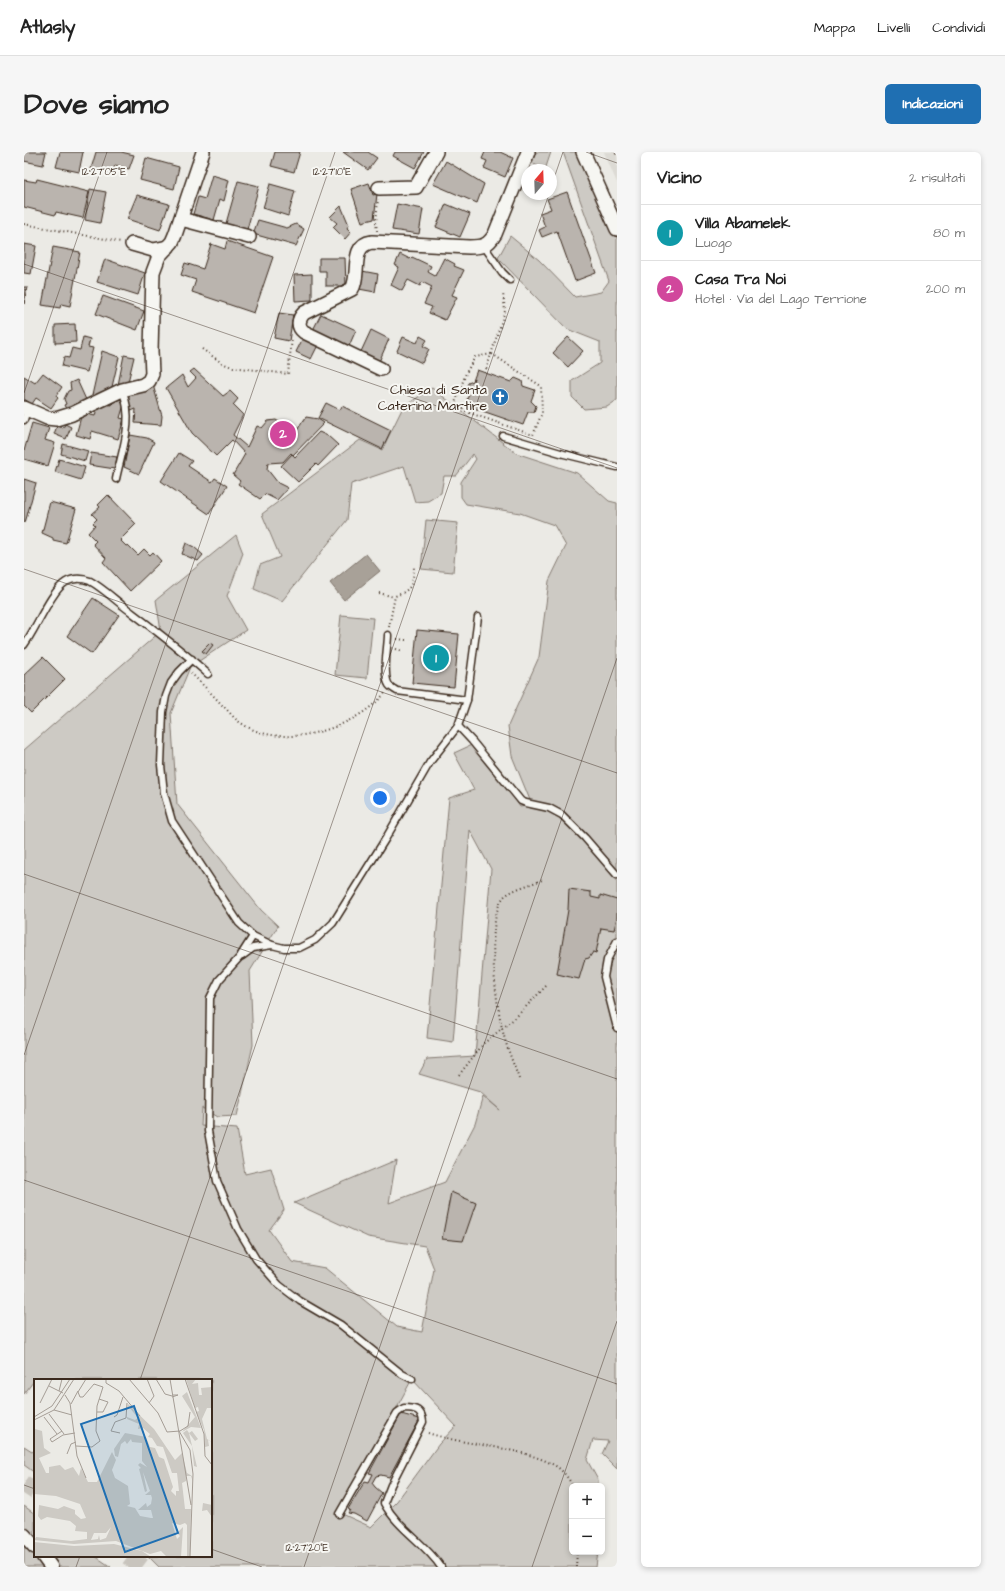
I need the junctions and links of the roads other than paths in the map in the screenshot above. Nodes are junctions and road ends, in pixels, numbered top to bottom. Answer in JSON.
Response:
{"nodes":[{"id":1,"x":203,"y":152,"type":"edge"},
{"id":2,"x":436,"y":152,"type":"edge"},
{"id":3,"x":528,"y":152,"type":"edge"},
{"id":4,"x":583,"y":152,"type":"edge"},
{"id":5,"x":379,"y":188,"type":"road end"},
{"id":6,"x":181,"y":219,"type":"junction"},
{"id":7,"x":617,"y":229,"type":"edge"},
{"id":8,"x":249,"y":237,"type":"dead end"},
{"id":9,"x":132,"y":244,"type":"dead end"},
{"id":10,"x":484,"y":246,"type":"junction"},
{"id":11,"x":168,"y":247,"type":"junction"},
{"id":12,"x":510,"y":280,"type":"dead end"},
{"id":13,"x":381,"y":369,"type":"dead end"},
{"id":14,"x":122,"y":390,"type":"junction"},
{"id":15,"x":25,"y":412,"type":"edge"},
{"id":16,"x":503,"y":436,"type":"dead end"},
{"id":17,"x":617,"y":467,"type":"edge"},
{"id":18,"x":116,"y":479,"type":"dead end"},
{"id":19,"x":478,"y":617,"type":"dead end"},
{"id":20,"x":388,"y":635,"type":"road end"},
{"id":21,"x":24,"y":645,"type":"edge"},
{"id":22,"x":192,"y":660,"type":"junction"},
{"id":23,"x":208,"y":674,"type":"dead end"},
{"id":24,"x":467,"y":700,"type":"junction"},
{"id":25,"x":458,"y":726,"type":"junction"},
{"id":26,"x":617,"y":875,"type":"edge"},
{"id":27,"x":253,"y":936,"type":"junction"},
{"id":28,"x":617,"y":941,"type":"edge"},
{"id":29,"x":272,"y":945,"type":"junction"},
{"id":30,"x":239,"y":958,"type":"junction"},
{"id":31,"x":617,"y":1028,"type":"edge"},
{"id":32,"x":412,"y":1379,"type":"dead end"},
{"id":33,"x":339,"y":1514,"type":"dead end"},
{"id":34,"x":24,"y":1535,"type":"edge"},
{"id":35,"x":34,"y":1546,"type":"edge"},
{"id":36,"x":44,"y":1557,"type":"edge"},
{"id":37,"x":51,"y":1567,"type":"edge"},
{"id":38,"x":441,"y":1567,"type":"edge"}],
"edges":[{"from":1,"to":6,"type":"street"},
{"from":2,"to":5,"type":"street"},
{"from":3,"to":10,"type":"street"},
{"from":4,"to":7,"type":"street"},
{"from":6,"to":8,"type":"street"},
{"from":6,"to":11,"type":"street"},
{"from":9,"to":11,"type":"street"},
{"from":10,"to":12,"type":"lane"},
{"from":10,"to":13,"type":"street"},
{"from":11,"to":14,"type":"street"},
{"from":14,"to":15,"type":"street"},
{"from":14,"to":18,"type":"lane"},
{"from":16,"to":17,"type":"lane"},
{"from":19,"to":24,"type":"lane"},
{"from":20,"to":24,"type":"lane"},
{"from":21,"to":22,"type":"lane"},
{"from":22,"to":23,"type":"lane"},
{"from":22,"to":27,"type":"lane"},
{"from":24,"to":25,"type":"lane"},
{"from":25,"to":26,"type":"lane"},
{"from":25,"to":29,"type":"lane"},
{"from":27,"to":29,"type":"lane"},
{"from":27,"to":30,"type":"lane"},
{"from":28,"to":31,"type":"lane"},
{"from":29,"to":30,"type":"lane"},
{"from":30,"to":32,"type":"lane"},
{"from":33,"to":38,"type":"lane"},
{"from":34,"to":35,"type":"street"},
{"from":36,"to":37,"type":"street"}]}
